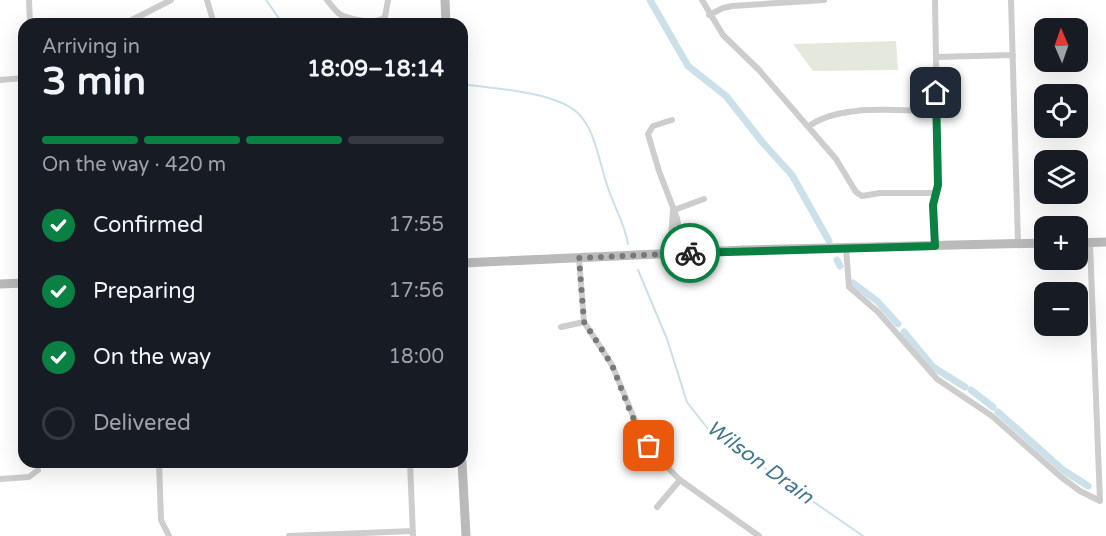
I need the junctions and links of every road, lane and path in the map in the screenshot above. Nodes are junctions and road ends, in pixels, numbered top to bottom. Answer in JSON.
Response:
{"nodes":[{"id":1,"x":29,"y":0,"type":"edge"},
{"id":2,"x":171,"y":0,"type":"edge"},
{"id":3,"x":207,"y":0,"type":"edge"},
{"id":4,"x":327,"y":0,"type":"edge"},
{"id":5,"x":388,"y":0,"type":"edge"},
{"id":6,"x":445,"y":0,"type":"edge"},
{"id":7,"x":702,"y":0,"type":"edge"},
{"id":8,"x":824,"y":0,"type":"edge"},
{"id":9,"x":934,"y":0,"type":"edge"},
{"id":10,"x":1011,"y":0,"type":"edge"},
{"id":11,"x":709,"y":15,"type":"junction"},
{"id":12,"x":30,"y":18,"type":"edge"},
{"id":13,"x":136,"y":18,"type":"edge"},
{"id":14,"x":212,"y":18,"type":"edge"},
{"id":15,"x":351,"y":18,"type":"edge"},
{"id":16,"x":384,"y":18,"type":"edge"},
{"id":17,"x":446,"y":18,"type":"edge"},
{"id":18,"x":1012,"y":55,"type":"junction"},
{"id":19,"x":936,"y":57,"type":"junction"},
{"id":20,"x":18,"y":78,"type":"edge"},
{"id":21,"x":0,"y":80,"type":"edge"},
{"id":22,"x":935,"y":111,"type":"junction"},
{"id":23,"x":672,"y":120,"type":"dead end"},
{"id":24,"x":808,"y":127,"type":"junction"},
{"id":25,"x":937,"y":193,"type":"junction"},
{"id":26,"x":704,"y":198,"type":"dead end"},
{"id":27,"x":674,"y":210,"type":"junction"},
{"id":28,"x":1106,"y":242,"type":"edge"},
{"id":29,"x":1018,"y":243,"type":"junction"},
{"id":30,"x":1034,"y":243,"type":"edge"},
{"id":31,"x":1090,"y":243,"type":"joint"},
{"id":32,"x":935,"y":246,"type":"junction"},
{"id":33,"x":846,"y":248,"type":"junction"},
{"id":34,"x":670,"y":253,"type":"junction"},
{"id":35,"x":683,"y":253,"type":"junction"},
{"id":36,"x":579,"y":258,"type":"junction"},
{"id":37,"x":468,"y":263,"type":"edge"},
{"id":38,"x":18,"y":283,"type":"edge"},
{"id":39,"x":0,"y":284,"type":"edge"},
{"id":40,"x":584,"y":322,"type":"junction"},
{"id":41,"x":561,"y":327,"type":"dead end"},
{"id":42,"x":159,"y":468,"type":"edge"},
{"id":43,"x":410,"y":468,"type":"edge"},
{"id":44,"x":462,"y":468,"type":"edge"},
{"id":45,"x":38,"y":470,"type":"dead end"},
{"id":46,"x":0,"y":479,"type":"edge"},
{"id":47,"x":680,"y":480,"type":"junction"},
{"id":48,"x":657,"y":507,"type":"dead end"},
{"id":49,"x":413,"y":533,"type":"edge"},
{"id":50,"x":169,"y":536,"type":"edge"},
{"id":51,"x":289,"y":536,"type":"edge"},
{"id":52,"x":466,"y":536,"type":"edge"},
{"id":53,"x":759,"y":536,"type":"edge"}],
"edges":[{"from":1,"to":12,"type":"street"},
{"from":2,"to":13,"type":"street"},
{"from":3,"to":14,"type":"street"},
{"from":4,"to":15,"type":"street"},
{"from":5,"to":16,"type":"street"},
{"from":6,"to":17,"type":"main road"},
{"from":7,"to":11,"type":"street"},
{"from":8,"to":11,"type":"street"},
{"from":9,"to":19,"type":"street"},
{"from":10,"to":18,"type":"street"},
{"from":11,"to":24,"type":"street"},
{"from":18,"to":19,"type":"street"},
{"from":18,"to":29,"type":"street"},
{"from":19,"to":22,"type":"street"},
{"from":20,"to":21,"type":"street"},
{"from":22,"to":24,"type":"street"},
{"from":22,"to":25,"type":"street"},
{"from":23,"to":27,"type":"street"},
{"from":24,"to":25,"type":"street"},
{"from":25,"to":32,"type":"street"},
{"from":26,"to":27,"type":"street"},
{"from":27,"to":34,"type":"street"},
{"from":27,"to":35,"type":"street"},
{"from":28,"to":31,"type":"main road"},
{"from":29,"to":30,"type":"main road"},
{"from":29,"to":32,"type":"main road"},
{"from":31,"to":33,"type":"street"},
{"from":32,"to":33,"type":"main road"},
{"from":33,"to":35,"type":"main road"},
{"from":34,"to":35,"type":"main road"},
{"from":34,"to":36,"type":"main road"},
{"from":36,"to":37,"type":"main road"},
{"from":36,"to":40,"type":"street"},
{"from":38,"to":39,"type":"main road"},
{"from":40,"to":41,"type":"street"},
{"from":40,"to":47,"type":"street"},
{"from":42,"to":50,"type":"street"},
{"from":43,"to":49,"type":"street"},
{"from":44,"to":52,"type":"main road"},
{"from":45,"to":46,"type":"street"},
{"from":47,"to":48,"type":"street"},
{"from":47,"to":53,"type":"street"},
{"from":49,"to":51,"type":"street"}]}
